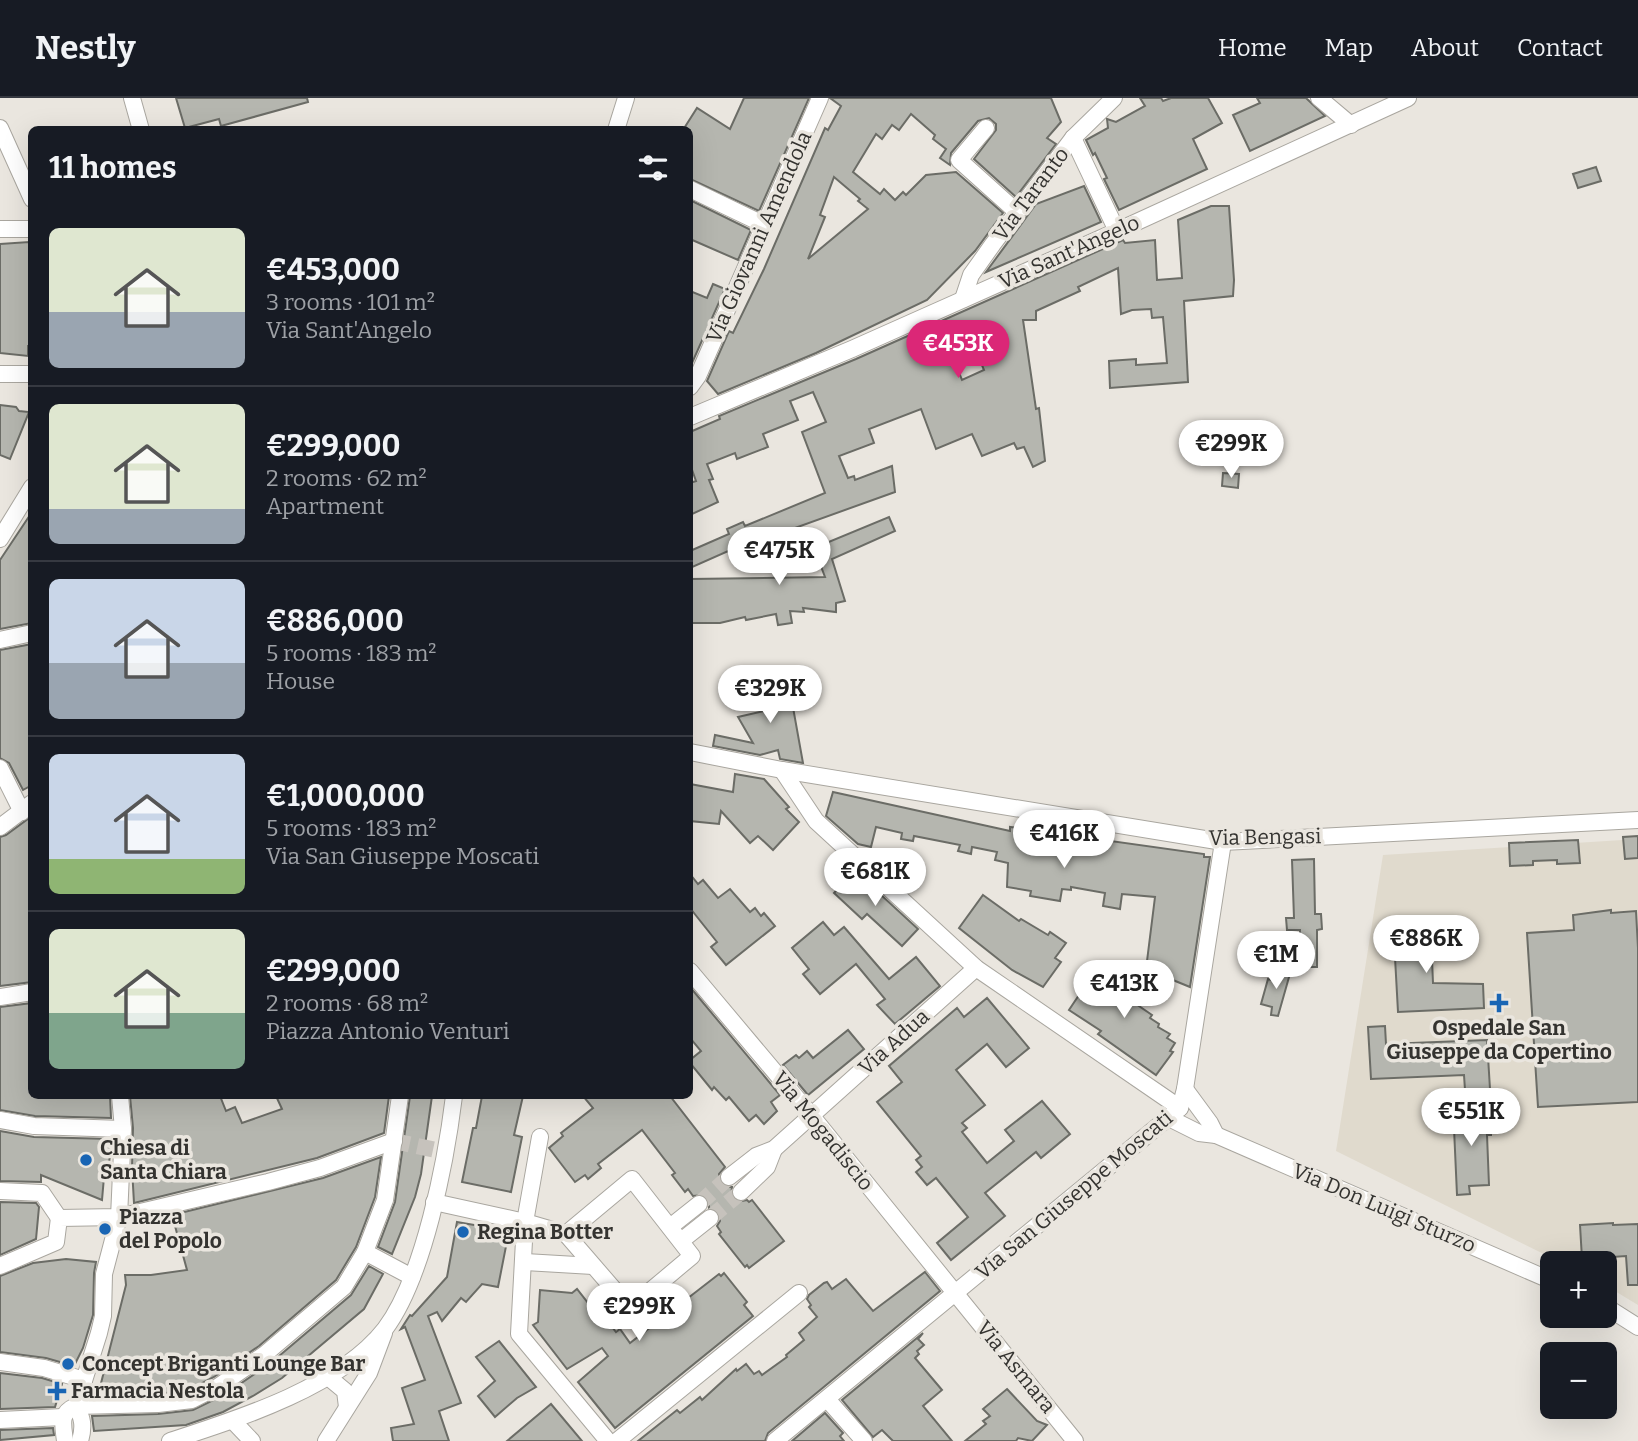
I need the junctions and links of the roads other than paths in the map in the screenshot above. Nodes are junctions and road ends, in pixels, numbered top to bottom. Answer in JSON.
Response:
{"nodes":[{"id":1,"x":132,"y":98,"type":"edge"},
{"id":2,"x":626,"y":98,"type":"edge"},
{"id":3,"x":820,"y":98,"type":"edge"},
{"id":4,"x":1114,"y":98,"type":"edge"},
{"id":5,"x":1319,"y":98,"type":"edge"},
{"id":6,"x":1408,"y":98,"type":"edge"},
{"id":7,"x":1351,"y":125,"type":"junction"},
{"id":8,"x":140,"y":126,"type":"edge"},
{"id":9,"x":617,"y":126,"type":"edge"},
{"id":10,"x":0,"y":128,"type":"edge"},
{"id":11,"x":986,"y":128,"type":"dead end"},
{"id":12,"x":1073,"y":138,"type":"junction"},
{"id":13,"x":28,"y":190,"type":"edge"},
{"id":14,"x":693,"y":190,"type":"edge"},
{"id":15,"x":1017,"y":212,"type":"junction"},
{"id":16,"x":765,"y":225,"type":"junction"},
{"id":17,"x":0,"y":229,"type":"edge"},
{"id":18,"x":28,"y":229,"type":"edge"},
{"id":19,"x":1117,"y":231,"type":"junction"},
{"id":20,"x":963,"y":299,"type":"junction"},
{"id":21,"x":0,"y":374,"type":"edge"},
{"id":22,"x":28,"y":374,"type":"edge"},
{"id":23,"x":694,"y":382,"type":"edge"},
{"id":24,"x":693,"y":417,"type":"edge"},
{"id":25,"x":28,"y":494,"type":"edge"},
{"id":26,"x":0,"y":539,"type":"edge"},
{"id":27,"x":28,"y":634,"type":"edge"},
{"id":28,"x":0,"y":640,"type":"edge"},
{"id":29,"x":693,"y":753,"type":"edge"},
{"id":30,"x":0,"y":768,"type":"edge"},
{"id":31,"x":782,"y":770,"type":"junction"},
{"id":32,"x":27,"y":807,"type":"edge"},
{"id":33,"x":1638,"y":820,"type":"edge"},
{"id":34,"x":0,"y":827,"type":"edge"},
{"id":35,"x":1223,"y":842,"type":"junction"},
{"id":36,"x":976,"y":968,"type":"junction"},
{"id":37,"x":693,"y":975,"type":"edge"},
{"id":38,"x":28,"y":993,"type":"edge"},
{"id":39,"x":0,"y":997,"type":"edge"},
{"id":40,"x":1185,"y":1089,"type":"junction"},
{"id":41,"x":120,"y":1099,"type":"edge"},
{"id":42,"x":400,"y":1099,"type":"edge"},
{"id":43,"x":454,"y":1099,"type":"edge"},
{"id":44,"x":1175,"y":1113,"type":"junction"},
{"id":45,"x":811,"y":1115,"type":"junction"},
{"id":46,"x":0,"y":1120,"type":"edge"},
{"id":47,"x":123,"y":1129,"type":"junction"},
{"id":48,"x":1216,"y":1135,"type":"junction"},
{"id":49,"x":540,"y":1137,"type":"dead end"},
{"id":50,"x":394,"y":1141,"type":"junction"},
{"id":51,"x":774,"y":1149,"type":"junction"},
{"id":52,"x":729,"y":1177,"type":"tunnel mouth"},
{"id":53,"x":0,"y":1191,"type":"edge"},
{"id":54,"x":741,"y":1192,"type":"tunnel mouth"},
{"id":55,"x":434,"y":1202,"type":"junction"},
{"id":56,"x":699,"y":1204,"type":"tunnel mouth"},
{"id":57,"x":119,"y":1217,"type":"junction"},
{"id":58,"x":59,"y":1218,"type":"junction"},
{"id":59,"x":710,"y":1218,"type":"tunnel mouth"},
{"id":60,"x":525,"y":1222,"type":"junction"},
{"id":61,"x":670,"y":1227,"type":"junction"},
{"id":62,"x":566,"y":1234,"type":"junction"},
{"id":63,"x":681,"y":1241,"type":"junction"},
{"id":64,"x":365,"y":1252,"type":"junction"},
{"id":65,"x":525,"y":1262,"type":"junction"},
{"id":66,"x":0,"y":1266,"type":"edge"},
{"id":67,"x":593,"y":1266,"type":"junction"},
{"id":68,"x":412,"y":1277,"type":"junction"},
{"id":69,"x":1540,"y":1277,"type":"edge"},
{"id":70,"x":799,"y":1293,"type":"dead end"},
{"id":71,"x":956,"y":1293,"type":"junction"},
{"id":72,"x":1617,"y":1314,"type":"edge"},
{"id":73,"x":1638,"y":1327,"type":"edge"},
{"id":74,"x":385,"y":1329,"type":"junction"},
{"id":75,"x":0,"y":1362,"type":"edge"},
{"id":76,"x":327,"y":1376,"type":"junction"},
{"id":77,"x":84,"y":1380,"type":"junction"},
{"id":78,"x":827,"y":1399,"type":"junction"},
{"id":79,"x":76,"y":1405,"type":"junction"},
{"id":80,"x":347,"y":1407,"type":"junction"},
{"id":81,"x":62,"y":1417,"type":"junction"},
{"id":82,"x":0,"y":1420,"type":"edge"},
{"id":83,"x":233,"y":1421,"type":"junction"},
{"id":84,"x":1070,"y":1439,"type":"edge"},
{"id":85,"x":65,"y":1441,"type":"edge"},
{"id":86,"x":80,"y":1441,"type":"edge"},
{"id":87,"x":170,"y":1441,"type":"edge"},
{"id":88,"x":253,"y":1441,"type":"edge"},
{"id":89,"x":326,"y":1441,"type":"edge"},
{"id":90,"x":608,"y":1441,"type":"edge"},
{"id":91,"x":617,"y":1441,"type":"edge"},
{"id":92,"x":775,"y":1441,"type":"edge"},
{"id":93,"x":864,"y":1441,"type":"edge"}],
"edges":[{"from":1,"to":8,"type":"street"},
{"from":2,"to":9,"type":"street"},
{"from":3,"to":16,"type":"street","name":"Via Giovanni Amendola"},
{"from":4,"to":12,"type":"street","name":"Via Taranto"},
{"from":5,"to":7,"type":"street"},
{"from":6,"to":7,"type":"street","name":"Via Sant'Angelo"},
{"from":7,"to":19,"type":"street","name":"Via Sant'Angelo"},
{"from":10,"to":13,"type":"street"},
{"from":11,"to":15,"type":"street"},
{"from":12,"to":15,"type":"street","name":"Via Taranto"},
{"from":12,"to":19,"type":"street"},
{"from":14,"to":16,"type":"street"},
{"from":15,"to":20,"type":"street","name":"Via Taranto"},
{"from":16,"to":23,"type":"street","name":"Via Giovanni Amendola"},
{"from":17,"to":18,"type":"street"},
{"from":19,"to":20,"type":"street","name":"Via Sant'Angelo"},
{"from":20,"to":24,"type":"street","name":"Via Sant'Angelo"},
{"from":21,"to":22,"type":"street"},
{"from":25,"to":26,"type":"street"},
{"from":27,"to":28,"type":"street"},
{"from":29,"to":31,"type":"street","name":"Via Bengasi"},
{"from":30,"to":32,"type":"street"},
{"from":31,"to":35,"type":"street","name":"Via Bengasi"},
{"from":31,"to":36,"type":"street"},
{"from":32,"to":34,"type":"street"},
{"from":33,"to":35,"type":"street","name":"Via Bengasi"},
{"from":35,"to":40,"type":"street","name":"Via San Giuseppe Moscati"},
{"from":36,"to":44,"type":"street"},
{"from":36,"to":45,"type":"street","name":"Via Adua"},
{"from":37,"to":45,"type":"street","name":"Via Mogadiscio"},
{"from":38,"to":39,"type":"street"},
{"from":40,"to":44,"type":"street","name":"Via San Giuseppe Moscati"},
{"from":40,"to":48,"type":"street"},
{"from":41,"to":47,"type":"street"},
{"from":42,"to":50,"type":"street"},
{"from":43,"to":55,"type":"street"},
{"from":44,"to":48,"type":"street","name":"Via Don Luigi Sturzo"},
{"from":44,"to":71,"type":"street","name":"Via San Giuseppe Moscati"},
{"from":45,"to":51,"type":"street","name":"Via Adua"},
{"from":45,"to":71,"type":"street","name":"Via Mogadiscio"},
{"from":46,"to":47,"type":"street"},
{"from":47,"to":57,"type":"street"},
{"from":48,"to":69,"type":"street","name":"Via Don Luigi Sturzo"},
{"from":49,"to":60,"type":"street"},
{"from":50,"to":57,"type":"street"},
{"from":50,"to":64,"type":"street"},
{"from":51,"to":52,"type":"street"},
{"from":51,"to":54,"type":"street"},
{"from":53,"to":58,"type":"street"},
{"from":55,"to":60,"type":"street"},
{"from":55,"to":68,"type":"street"},
{"from":56,"to":61,"type":"street"},
{"from":57,"to":58,"type":"street"},
{"from":57,"to":77,"type":"street"},
{"from":58,"to":66,"type":"street"},
{"from":59,"to":63,"type":"street"},
{"from":60,"to":62,"type":"street"},
{"from":60,"to":65,"type":"street"},
{"from":61,"to":62,"type":"street"},
{"from":61,"to":63,"type":"street"},
{"from":62,"to":67,"type":"street"},
{"from":63,"to":67,"type":"street"},
{"from":64,"to":68,"type":"street"},
{"from":64,"to":79,"type":"street"},
{"from":65,"to":67,"type":"street"},
{"from":65,"to":90,"type":"street"},
{"from":68,"to":74,"type":"street"},
{"from":70,"to":91,"type":"street"},
{"from":71,"to":78,"type":"street","name":"Via San Giuseppe Moscati"},
{"from":71,"to":84,"type":"street","name":"Via Asmara"},
{"from":72,"to":73,"type":"street"},
{"from":74,"to":76,"type":"street"},
{"from":74,"to":80,"type":"street"},
{"from":75,"to":77,"type":"street"},
{"from":76,"to":80,"type":"street"},
{"from":76,"to":83,"type":"street"},
{"from":77,"to":79,"type":"street"},
{"from":78,"to":92,"type":"street","name":"Via San Giuseppe Moscati"},
{"from":78,"to":93,"type":"street"},
{"from":79,"to":81,"type":"street"},
{"from":79,"to":86,"type":"street"},
{"from":80,"to":89,"type":"street"},
{"from":81,"to":82,"type":"street"},
{"from":81,"to":85,"type":"street"},
{"from":83,"to":87,"type":"street"},
{"from":83,"to":88,"type":"street"}]}
